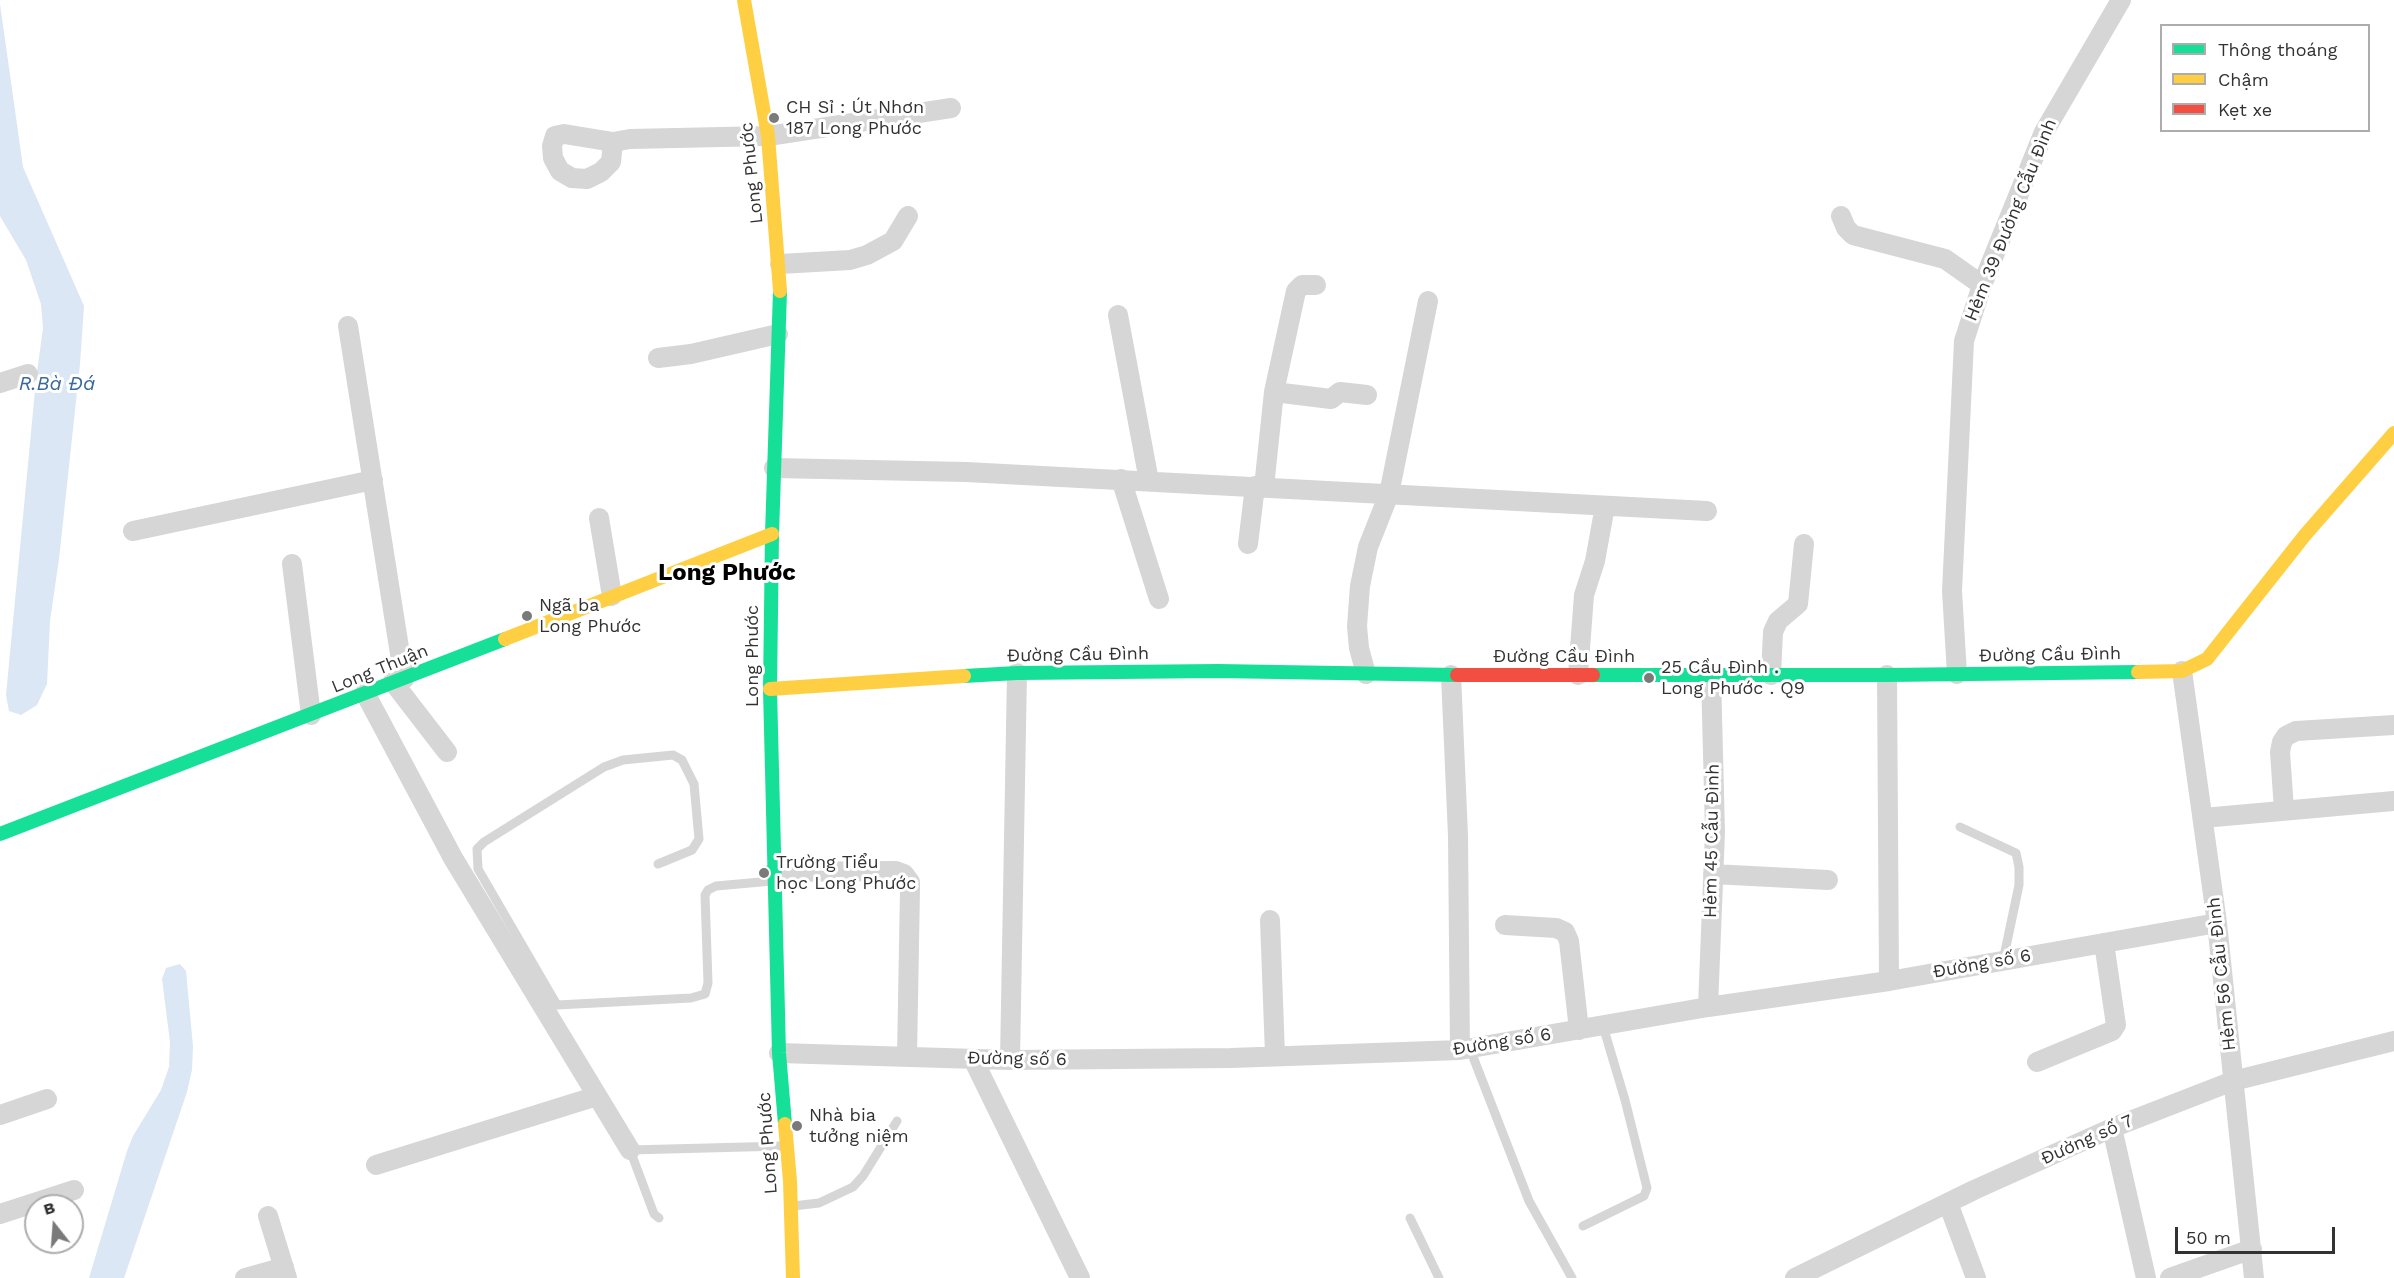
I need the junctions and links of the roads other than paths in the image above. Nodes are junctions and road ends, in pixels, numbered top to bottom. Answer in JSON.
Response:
{"nodes":[{"id":1,"x":744,"y":0,"type":"edge"},
{"id":2,"x":2114,"y":3,"type":"edge"},
{"id":3,"x":951,"y":108,"type":"dead end"},
{"id":4,"x":768,"y":136,"type":"junction"},
{"id":5,"x":613,"y":142,"type":"dead end"},
{"id":6,"x":908,"y":216,"type":"dead end"},
{"id":7,"x":1841,"y":216,"type":"dead end"},
{"id":8,"x":780,"y":264,"type":"junction"},
{"id":9,"x":1316,"y":285,"type":"dead end"},
{"id":10,"x":1982,"y":285,"type":"junction"},
{"id":11,"x":1428,"y":301,"type":"dead end"},
{"id":12,"x":1118,"y":315,"type":"dead end"},
{"id":13,"x":348,"y":326,"type":"dead end"},
{"id":14,"x":778,"y":334,"type":"junction"},
{"id":15,"x":658,"y":358,"type":"dead end"},
{"id":16,"x":28,"y":374,"type":"dead end"},
{"id":17,"x":0,"y":382,"type":"edge"},
{"id":18,"x":1274,"y":392,"type":"junction"},
{"id":19,"x":1367,"y":395,"type":"dead end"},
{"id":20,"x":2394,"y":433,"type":"edge"},
{"id":21,"x":774,"y":468,"type":"junction"},
{"id":22,"x":1121,"y":479,"type":"junction"},
{"id":23,"x":373,"y":480,"type":"junction"},
{"id":24,"x":1149,"y":481,"type":"junction"},
{"id":25,"x":1259,"y":487,"type":"junction"},
{"id":26,"x":1389,"y":494,"type":"junction"},
{"id":27,"x":1605,"y":506,"type":"junction"},
{"id":28,"x":1707,"y":511,"type":"dead end"},
{"id":29,"x":599,"y":519,"type":"dead end"},
{"id":30,"x":133,"y":531,"type":"dead end"},
{"id":31,"x":772,"y":534,"type":"junction"},
{"id":32,"x":1248,"y":544,"type":"dead end"},
{"id":33,"x":1804,"y":544,"type":"dead end"},
{"id":34,"x":292,"y":564,"type":"dead end"},
{"id":35,"x":612,"y":597,"type":"junction"},
{"id":36,"x":1158,"y":599,"type":"dead end"},
{"id":37,"x":2182,"y":671,"type":"junction"},
{"id":38,"x":1017,"y":673,"type":"junction"},
{"id":39,"x":1366,"y":674,"type":"junction"},
{"id":40,"x":1958,"y":674,"type":"junction"},
{"id":41,"x":1451,"y":675,"type":"junction"},
{"id":42,"x":1578,"y":675,"type":"junction"},
{"id":43,"x":1712,"y":675,"type":"junction"},
{"id":44,"x":1771,"y":675,"type":"junction"},
{"id":45,"x":1887,"y":675,"type":"junction"},
{"id":46,"x":398,"y":680,"type":"junction"},
{"id":47,"x":770,"y":689,"type":"junction"},
{"id":48,"x":365,"y":693,"type":"junction"},
{"id":49,"x":311,"y":715,"type":"junction"},
{"id":50,"x":2394,"y":725,"type":"edge"},
{"id":51,"x":447,"y":752,"type":"dead end"},
{"id":52,"x":2394,"y":801,"type":"edge"},
{"id":53,"x":2284,"y":810,"type":"junction"},
{"id":54,"x":2203,"y":818,"type":"junction"},
{"id":55,"x":1960,"y":827,"type":"dead end"},
{"id":56,"x":0,"y":834,"type":"edge"},
{"id":57,"x":658,"y":864,"type":"dead end"},
{"id":58,"x":1713,"y":874,"type":"junction"},
{"id":59,"x":775,"y":876,"type":"junction"},
{"id":60,"x":1828,"y":880,"type":"dead end"},
{"id":61,"x":1270,"y":920,"type":"dead end"},
{"id":62,"x":2217,"y":923,"type":"junction"},
{"id":63,"x":1505,"y":925,"type":"dead end"},
{"id":64,"x":2104,"y":943,"type":"junction"},
{"id":65,"x":2003,"y":961,"type":"junction"},
{"id":66,"x":1889,"y":981,"type":"junction"},
{"id":67,"x":1708,"y":1007,"type":"junction"},
{"id":68,"x":1603,"y":1026,"type":"junction"},
{"id":69,"x":1579,"y":1030,"type":"junction"},
{"id":70,"x":2394,"y":1041,"type":"edge"},
{"id":71,"x":1465,"y":1050,"type":"junction"},
{"id":72,"x":779,"y":1053,"type":"junction"},
{"id":73,"x":1275,"y":1055,"type":"junction"},
{"id":74,"x":907,"y":1057,"type":"junction"},
{"id":75,"x":973,"y":1059,"type":"junction"},
{"id":76,"x":1010,"y":1060,"type":"junction"},
{"id":77,"x":2037,"y":1062,"type":"dead end"},
{"id":78,"x":2233,"y":1081,"type":"junction"},
{"id":79,"x":597,"y":1096,"type":"junction"},
{"id":80,"x":47,"y":1099,"type":"dead end"},
{"id":81,"x":0,"y":1115,"type":"edge"},
{"id":82,"x":897,"y":1121,"type":"dead end"},
{"id":83,"x":2112,"y":1128,"type":"junction"},
{"id":84,"x":786,"y":1146,"type":"junction"},
{"id":85,"x":630,"y":1150,"type":"junction"},
{"id":86,"x":376,"y":1165,"type":"dead end"},
{"id":87,"x":74,"y":1190,"type":"dead end"},
{"id":88,"x":1948,"y":1203,"type":"junction"},
{"id":89,"x":790,"y":1206,"type":"junction"},
{"id":90,"x":0,"y":1214,"type":"edge"},
{"id":91,"x":268,"y":1216,"type":"dead end"},
{"id":92,"x":659,"y":1218,"type":"dead end"},
{"id":93,"x":1410,"y":1218,"type":"dead end"},
{"id":94,"x":1583,"y":1226,"type":"dead end"},
{"id":95,"x":2252,"y":1249,"type":"junction"},
{"id":96,"x":286,"y":1272,"type":"edge"},
{"id":97,"x":245,"y":1278,"type":"edge"},
{"id":98,"x":793,"y":1278,"type":"edge"},
{"id":99,"x":1080,"y":1278,"type":"edge"},
{"id":100,"x":1439,"y":1278,"type":"edge"},
{"id":101,"x":1572,"y":1278,"type":"edge"},
{"id":102,"x":1796,"y":1278,"type":"edge"},
{"id":103,"x":1976,"y":1278,"type":"edge"},
{"id":104,"x":2146,"y":1278,"type":"edge"},
{"id":105,"x":2170,"y":1278,"type":"edge"},
{"id":106,"x":2254,"y":1278,"type":"edge"}],
"edges":[{"from":1,"to":4,"type":"street","name":"Long Phước"},
{"from":2,"to":10,"type":"street","name":"Hẻm 39 Đường Cẫu Đình"},
{"from":3,"to":4,"type":"street"},
{"from":4,"to":5,"type":"street"},
{"from":4,"to":8,"type":"street","name":"Long Phước"},
{"from":6,"to":8,"type":"street"},
{"from":7,"to":10,"type":"street"},
{"from":8,"to":14,"type":"street","name":"Long Phước"},
{"from":9,"to":18,"type":"street"},
{"from":10,"to":40,"type":"street","name":"Hẻm 39 Đường Cẫu Đình"},
{"from":11,"to":26,"type":"street"},
{"from":12,"to":24,"type":"street"},
{"from":13,"to":23,"type":"street"},
{"from":14,"to":15,"type":"street"},
{"from":14,"to":21,"type":"street","name":"Long Phước"},
{"from":16,"to":17,"type":"street"},
{"from":18,"to":19,"type":"street"},
{"from":18,"to":25,"type":"street"},
{"from":20,"to":37,"type":"street","name":"Đường Cầu Đình"},
{"from":21,"to":22,"type":"street"},
{"from":21,"to":31,"type":"street","name":"Long Phước"},
{"from":22,"to":24,"type":"street"},
{"from":22,"to":36,"type":"street"},
{"from":23,"to":30,"type":"street"},
{"from":23,"to":46,"type":"street"},
{"from":24,"to":25,"type":"street"},
{"from":25,"to":26,"type":"street"},
{"from":25,"to":32,"type":"street"},
{"from":26,"to":27,"type":"street"},
{"from":26,"to":39,"type":"street"},
{"from":27,"to":28,"type":"street"},
{"from":27,"to":42,"type":"street"},
{"from":29,"to":35,"type":"street"},
{"from":31,"to":35,"type":"street","name":"Long Thuận"},
{"from":31,"to":47,"type":"street","name":"Long Phước"},
{"from":33,"to":44,"type":"street"},
{"from":34,"to":49,"type":"street"},
{"from":35,"to":46,"type":"street","name":"Long Thuận"},
{"from":37,"to":40,"type":"street","name":"Đường Cầu Đình"},
{"from":37,"to":54,"type":"street","name":"Hẻm 56 Cẫu Đình"},
{"from":38,"to":39,"type":"street","name":"Đường Cầu Đình"},
{"from":38,"to":47,"type":"street","name":"Đường Cầu Đình"},
{"from":38,"to":76,"type":"street"},
{"from":39,"to":41,"type":"street","name":"Đường Cầu Đình"},
{"from":40,"to":45,"type":"street","name":"Đường Cầu Đình"},
{"from":41,"to":42,"type":"street","name":"Đường Cầu Đình"},
{"from":41,"to":71,"type":"street"},
{"from":42,"to":43,"type":"street","name":"Đường Cầu Đình"},
{"from":43,"to":44,"type":"street","name":"Đường Cầu Đình"},
{"from":43,"to":58,"type":"street","name":"Hẻm 45 Cẫu Đình"},
{"from":44,"to":45,"type":"street","name":"Đường Cầu Đình"},
{"from":45,"to":66,"type":"street"},
{"from":46,"to":48,"type":"street","name":"Long Thuận"},
{"from":46,"to":51,"type":"street"},
{"from":47,"to":59,"type":"street","name":"Long Phước"},
{"from":48,"to":49,"type":"street","name":"Long Thuận"},
{"from":48,"to":79,"type":"street"},
{"from":49,"to":56,"type":"street","name":"Long Thuận"},
{"from":50,"to":53,"type":"street"},
{"from":52,"to":53,"type":"street"},
{"from":53,"to":54,"type":"street"},
{"from":54,"to":62,"type":"street","name":"Hẻm 56 Cẫu Đình"},
{"from":55,"to":65,"type":"lane"},
{"from":57,"to":59,"type":"lane"},
{"from":58,"to":60,"type":"street"},
{"from":58,"to":67,"type":"street","name":"Hẻm 45 Cẫu Đình"},
{"from":59,"to":72,"type":"street","name":"Long Phước"},
{"from":59,"to":74,"type":"street"},
{"from":61,"to":73,"type":"street"},
{"from":62,"to":64,"type":"street","name":"Đường số 6"},
{"from":62,"to":78,"type":"street","name":"Hẻm 56 Cẫu Đình"},
{"from":63,"to":69,"type":"street"},
{"from":64,"to":65,"type":"street","name":"Đường số 6"},
{"from":64,"to":77,"type":"street"},
{"from":65,"to":66,"type":"street","name":"Đường số 6"},
{"from":66,"to":67,"type":"street","name":"Đường số 6"},
{"from":67,"to":68,"type":"street","name":"Đường số 6"},
{"from":68,"to":69,"type":"street","name":"Đường số 6"},
{"from":68,"to":94,"type":"lane"},
{"from":69,"to":71,"type":"street","name":"Đường số 6"},
{"from":70,"to":78,"type":"street","name":"Đường số 7"},
{"from":71,"to":73,"type":"street","name":"Đường số 6"},
{"from":71,"to":101,"type":"lane"},
{"from":72,"to":74,"type":"street","name":"Đường số 6"},
{"from":72,"to":84,"type":"street","name":"Long Phước"},
{"from":73,"to":76,"type":"street","name":"Đường số 6"},
{"from":74,"to":75,"type":"street","name":"Đường số 6"},
{"from":75,"to":76,"type":"street","name":"Đường số 6"},
{"from":75,"to":99,"type":"street"},
{"from":78,"to":83,"type":"street","name":"Đường số 7"},
{"from":78,"to":95,"type":"street","name":"Hẻm 56 Cẫu Đình"},
{"from":79,"to":85,"type":"street"},
{"from":79,"to":86,"type":"street"},
{"from":80,"to":81,"type":"street"},
{"from":82,"to":89,"type":"lane"},
{"from":83,"to":88,"type":"street","name":"Đường số 7"},
{"from":83,"to":104,"type":"street"},
{"from":84,"to":85,"type":"lane"},
{"from":84,"to":89,"type":"street","name":"Long Phước"},
{"from":85,"to":92,"type":"lane"},
{"from":87,"to":90,"type":"street"},
{"from":88,"to":102,"type":"street","name":"Đường số 7"},
{"from":88,"to":103,"type":"street"},
{"from":89,"to":98,"type":"street","name":"Long Phước"},
{"from":91,"to":96,"type":"street"},
{"from":93,"to":100,"type":"lane"},
{"from":95,"to":105,"type":"street"},
{"from":95,"to":106,"type":"street","name":"Hẻm 56 Cẫu Đình"},
{"from":96,"to":97,"type":"street"}]}
